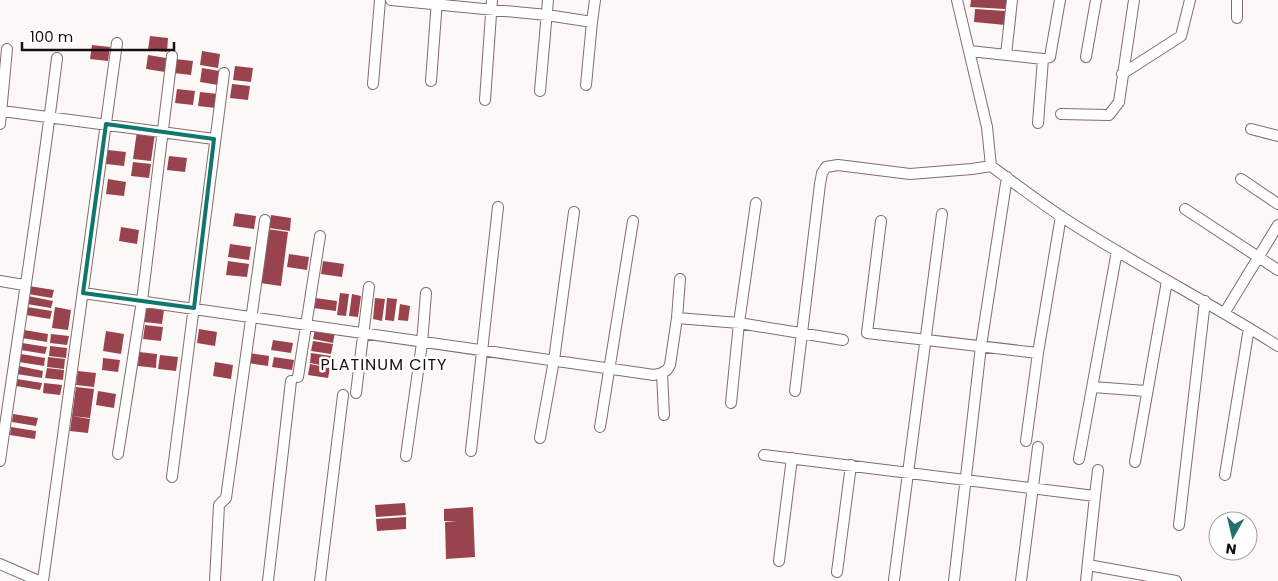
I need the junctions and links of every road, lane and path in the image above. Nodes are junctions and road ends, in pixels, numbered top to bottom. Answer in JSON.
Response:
{"nodes":[{"id":1,"x":380,"y":0,"type":"edge"},
{"id":2,"x":391,"y":0,"type":"edge"},
{"id":3,"x":548,"y":0,"type":"edge"},
{"id":4,"x":595,"y":0,"type":"edge"},
{"id":5,"x":957,"y":0,"type":"edge"},
{"id":6,"x":1012,"y":0,"type":"edge"},
{"id":7,"x":1060,"y":0,"type":"edge"},
{"id":8,"x":1096,"y":0,"type":"edge"},
{"id":9,"x":1134,"y":0,"type":"edge"},
{"id":10,"x":1190,"y":0,"type":"edge"},
{"id":11,"x":1237,"y":0,"type":"edge"},
{"id":12,"x":436,"y":2,"type":"edge"},
{"id":13,"x":492,"y":5,"type":"edge"},
{"id":14,"x":547,"y":15,"type":"junction"},
{"id":15,"x":1237,"y":18,"type":"dead end"},
{"id":16,"x":592,"y":22,"type":"junction"},
{"id":17,"x":117,"y":43,"type":"dead end"},
{"id":18,"x":7,"y":49,"type":"dead end"},
{"id":19,"x":970,"y":51,"type":"junction"},
{"id":20,"x":1006,"y":55,"type":"junction"},
{"id":21,"x":172,"y":56,"type":"dead end"},
{"id":22,"x":1086,"y":57,"type":"dead end"},
{"id":23,"x":57,"y":58,"type":"dead end"},
{"id":24,"x":1043,"y":59,"type":"junction"},
{"id":25,"x":224,"y":73,"type":"dead end"},
{"id":26,"x":1122,"y":74,"type":"junction"},
{"id":27,"x":430,"y":81,"type":"dead end"},
{"id":28,"x":372,"y":84,"type":"dead end"},
{"id":29,"x":586,"y":86,"type":"dead end"},
{"id":30,"x":540,"y":91,"type":"dead end"},
{"id":31,"x":484,"y":100,"type":"dead end"},
{"id":32,"x":2,"y":111,"type":"junction"},
{"id":33,"x":1061,"y":114,"type":"dead end"},
{"id":34,"x":50,"y":117,"type":"junction"},
{"id":35,"x":1038,"y":123,"type":"dead end"},
{"id":36,"x":0,"y":124,"type":"edge"},
{"id":37,"x":106,"y":124,"type":"junction"},
{"id":38,"x":1252,"y":129,"type":"dead end"},
{"id":39,"x":163,"y":131,"type":"junction"},
{"id":40,"x":1278,"y":136,"type":"edge"},
{"id":41,"x":214,"y":139,"type":"junction"},
{"id":42,"x":990,"y":166,"type":"junction"},
{"id":43,"x":1007,"y":177,"type":"junction"},
{"id":44,"x":1241,"y":179,"type":"dead end"},
{"id":45,"x":756,"y":202,"type":"dead end"},
{"id":46,"x":1278,"y":204,"type":"edge"},
{"id":47,"x":498,"y":207,"type":"dead end"},
{"id":48,"x":1185,"y":209,"type":"dead end"},
{"id":49,"x":574,"y":212,"type":"dead end"},
{"id":50,"x":942,"y":214,"type":"dead end"},
{"id":51,"x":1061,"y":216,"type":"junction"},
{"id":52,"x":265,"y":220,"type":"dead end"},
{"id":53,"x":633,"y":221,"type":"dead end"},
{"id":54,"x":880,"y":221,"type":"dead end"},
{"id":55,"x":1278,"y":225,"type":"edge"},
{"id":56,"x":320,"y":236,"type":"dead end"},
{"id":57,"x":1118,"y":251,"type":"junction"},
{"id":58,"x":1257,"y":257,"type":"junction"},
{"id":59,"x":1278,"y":270,"type":"edge"},
{"id":60,"x":680,"y":279,"type":"dead end"},
{"id":61,"x":0,"y":281,"type":"edge"},
{"id":62,"x":1167,"y":281,"type":"junction"},
{"id":63,"x":24,"y":285,"type":"junction"},
{"id":64,"x":369,"y":287,"type":"dead end"},
{"id":65,"x":426,"y":293,"type":"dead end"},
{"id":66,"x":83,"y":294,"type":"junction"},
{"id":67,"x":142,"y":301,"type":"junction"},
{"id":68,"x":1205,"y":301,"type":"junction"},
{"id":69,"x":194,"y":308,"type":"junction"},
{"id":70,"x":1225,"y":312,"type":"junction"},
{"id":71,"x":252,"y":317,"type":"junction"},
{"id":72,"x":677,"y":318,"type":"junction"},
{"id":73,"x":740,"y":323,"type":"junction"},
{"id":74,"x":306,"y":324,"type":"junction"},
{"id":75,"x":1249,"y":328,"type":"junction"},
{"id":76,"x":363,"y":334,"type":"junction"},
{"id":77,"x":802,"y":334,"type":"junction"},
{"id":78,"x":844,"y":340,"type":"dead end"},
{"id":79,"x":926,"y":340,"type":"junction"},
{"id":80,"x":422,"y":343,"type":"junction"},
{"id":81,"x":981,"y":346,"type":"junction"},
{"id":82,"x":1278,"y":346,"type":"edge"},
{"id":83,"x":484,"y":349,"type":"junction"},
{"id":84,"x":1038,"y":353,"type":"junction"},
{"id":85,"x":554,"y":360,"type":"junction"},
{"id":86,"x":609,"y":368,"type":"junction"},
{"id":87,"x":662,"y":373,"type":"junction"},
{"id":88,"x":1093,"y":387,"type":"junction"},
{"id":89,"x":795,"y":391,"type":"dead end"},
{"id":90,"x":1146,"y":392,"type":"junction"},
{"id":91,"x":356,"y":393,"type":"dead end"},
{"id":92,"x":343,"y":395,"type":"dead end"},
{"id":93,"x":731,"y":403,"type":"dead end"},
{"id":94,"x":664,"y":415,"type":"dead end"},
{"id":95,"x":600,"y":427,"type":"dead end"},
{"id":96,"x":540,"y":438,"type":"dead end"},
{"id":97,"x":1026,"y":441,"type":"dead end"},
{"id":98,"x":1038,"y":447,"type":"dead end"},
{"id":99,"x":471,"y":451,"type":"dead end"},
{"id":100,"x":118,"y":454,"type":"dead end"},
{"id":101,"x":764,"y":454,"type":"dead end"},
{"id":102,"x":406,"y":456,"type":"dead end"},
{"id":103,"x":792,"y":458,"type":"junction"},
{"id":104,"x":1079,"y":460,"type":"dead end"},
{"id":105,"x":0,"y":461,"type":"edge"},
{"id":106,"x":1135,"y":462,"type":"dead end"},
{"id":107,"x":851,"y":465,"type":"junction"},
{"id":108,"x":1098,"y":470,"type":"dead end"},
{"id":109,"x":908,"y":472,"type":"junction"},
{"id":110,"x":1225,"y":474,"type":"dead end"},
{"id":111,"x":172,"y":476,"type":"dead end"},
{"id":112,"x":967,"y":480,"type":"junction"},
{"id":113,"x":1032,"y":488,"type":"junction"},
{"id":114,"x":1095,"y":496,"type":"junction"},
{"id":115,"x":1179,"y":525,"type":"dead end"},
{"id":116,"x":779,"y":561,"type":"dead end"},
{"id":117,"x":0,"y":564,"type":"edge"},
{"id":118,"x":1088,"y":565,"type":"junction"},
{"id":119,"x":836,"y":572,"type":"dead end"},
{"id":120,"x":894,"y":580,"type":"edge"},
{"id":121,"x":39,"y":581,"type":"edge"},
{"id":122,"x":43,"y":581,"type":"edge"},
{"id":123,"x":215,"y":581,"type":"edge"},
{"id":124,"x":268,"y":581,"type":"edge"},
{"id":125,"x":320,"y":581,"type":"edge"},
{"id":126,"x":954,"y":581,"type":"edge"},
{"id":127,"x":1021,"y":581,"type":"edge"},
{"id":128,"x":1086,"y":581,"type":"edge"},
{"id":129,"x":1176,"y":581,"type":"edge"}],
"edges":[{"from":1,"to":28,"type":"street"},
{"from":2,"to":12,"type":"street"},
{"from":3,"to":14,"type":"street"},
{"from":4,"to":16,"type":"street"},
{"from":5,"to":19,"type":"street"},
{"from":6,"to":20,"type":"street"},
{"from":7,"to":24,"type":"street"},
{"from":8,"to":22,"type":"street"},
{"from":9,"to":26,"type":"street"},
{"from":10,"to":26,"type":"street"},
{"from":11,"to":15,"type":"street"},
{"from":12,"to":13,"type":"street"},
{"from":12,"to":27,"type":"street"},
{"from":13,"to":14,"type":"street"},
{"from":13,"to":31,"type":"street"},
{"from":14,"to":16,"type":"street"},
{"from":14,"to":30,"type":"street"},
{"from":16,"to":29,"type":"street"},
{"from":17,"to":37,"type":"street"},
{"from":18,"to":32,"type":"street"},
{"from":19,"to":20,"type":"street"},
{"from":19,"to":42,"type":"street"},
{"from":20,"to":24,"type":"street"},
{"from":21,"to":39,"type":"street"},
{"from":23,"to":34,"type":"street"},
{"from":24,"to":35,"type":"street"},
{"from":25,"to":41,"type":"street"},
{"from":26,"to":33,"type":"street"},
{"from":32,"to":34,"type":"street"},
{"from":32,"to":36,"type":"street"},
{"from":34,"to":37,"type":"street"},
{"from":34,"to":63,"type":"street"},
{"from":37,"to":39,"type":"street"},
{"from":37,"to":66,"type":"street"},
{"from":38,"to":40,"type":"street"},
{"from":39,"to":41,"type":"street"},
{"from":39,"to":67,"type":"street"},
{"from":41,"to":69,"type":"street"},
{"from":42,"to":43,"type":"street"},
{"from":42,"to":77,"type":"street"},
{"from":43,"to":51,"type":"street"},
{"from":43,"to":81,"type":"street"},
{"from":44,"to":46,"type":"street"},
{"from":45,"to":73,"type":"street"},
{"from":47,"to":83,"type":"street"},
{"from":48,"to":58,"type":"street"},
{"from":49,"to":85,"type":"street"},
{"from":50,"to":79,"type":"street"},
{"from":51,"to":57,"type":"street"},
{"from":51,"to":84,"type":"street"},
{"from":52,"to":71,"type":"street"},
{"from":53,"to":86,"type":"street"},
{"from":54,"to":79,"type":"street"},
{"from":55,"to":58,"type":"street"},
{"from":56,"to":74,"type":"street"},
{"from":57,"to":62,"type":"street"},
{"from":57,"to":88,"type":"street"},
{"from":58,"to":59,"type":"street"},
{"from":58,"to":70,"type":"street"},
{"from":60,"to":72,"type":"street"},
{"from":61,"to":63,"type":"street"},
{"from":62,"to":68,"type":"street"},
{"from":62,"to":90,"type":"street"},
{"from":63,"to":105,"type":"street"},
{"from":64,"to":76,"type":"street"},
{"from":65,"to":80,"type":"street"},
{"from":66,"to":67,"type":"street"},
{"from":66,"to":122,"type":"street"},
{"from":67,"to":69,"type":"street"},
{"from":67,"to":100,"type":"street"},
{"from":68,"to":70,"type":"street"},
{"from":68,"to":115,"type":"street"},
{"from":69,"to":71,"type":"street"},
{"from":69,"to":111,"type":"street"},
{"from":70,"to":75,"type":"street"},
{"from":71,"to":74,"type":"street"},
{"from":71,"to":123,"type":"street"},
{"from":72,"to":73,"type":"street"},
{"from":72,"to":87,"type":"street"},
{"from":73,"to":77,"type":"street"},
{"from":73,"to":93,"type":"street"},
{"from":74,"to":76,"type":"street"},
{"from":74,"to":124,"type":"street"},
{"from":75,"to":82,"type":"street"},
{"from":75,"to":110,"type":"street"},
{"from":76,"to":80,"type":"street"},
{"from":76,"to":91,"type":"street"},
{"from":77,"to":78,"type":"street"},
{"from":77,"to":89,"type":"street"},
{"from":79,"to":81,"type":"street"},
{"from":79,"to":109,"type":"street"},
{"from":80,"to":83,"type":"street"},
{"from":80,"to":102,"type":"street"},
{"from":81,"to":84,"type":"street"},
{"from":81,"to":112,"type":"street"},
{"from":83,"to":85,"type":"street"},
{"from":83,"to":99,"type":"street"},
{"from":84,"to":97,"type":"street"},
{"from":85,"to":86,"type":"street"},
{"from":85,"to":96,"type":"street"},
{"from":86,"to":87,"type":"street"},
{"from":86,"to":95,"type":"street"},
{"from":87,"to":94,"type":"street"},
{"from":88,"to":90,"type":"street"},
{"from":88,"to":104,"type":"street"},
{"from":90,"to":106,"type":"street"},
{"from":92,"to":125,"type":"street"},
{"from":98,"to":113,"type":"street"},
{"from":101,"to":103,"type":"street"},
{"from":103,"to":107,"type":"street"},
{"from":103,"to":116,"type":"street"},
{"from":107,"to":109,"type":"street"},
{"from":107,"to":119,"type":"street"},
{"from":108,"to":114,"type":"street"},
{"from":109,"to":112,"type":"street"},
{"from":109,"to":120,"type":"street"},
{"from":112,"to":113,"type":"street"},
{"from":112,"to":126,"type":"street"},
{"from":113,"to":114,"type":"street"},
{"from":113,"to":127,"type":"street"},
{"from":114,"to":118,"type":"street"},
{"from":117,"to":121,"type":"street"},
{"from":118,"to":128,"type":"street"},
{"from":118,"to":129,"type":"street"}]}
